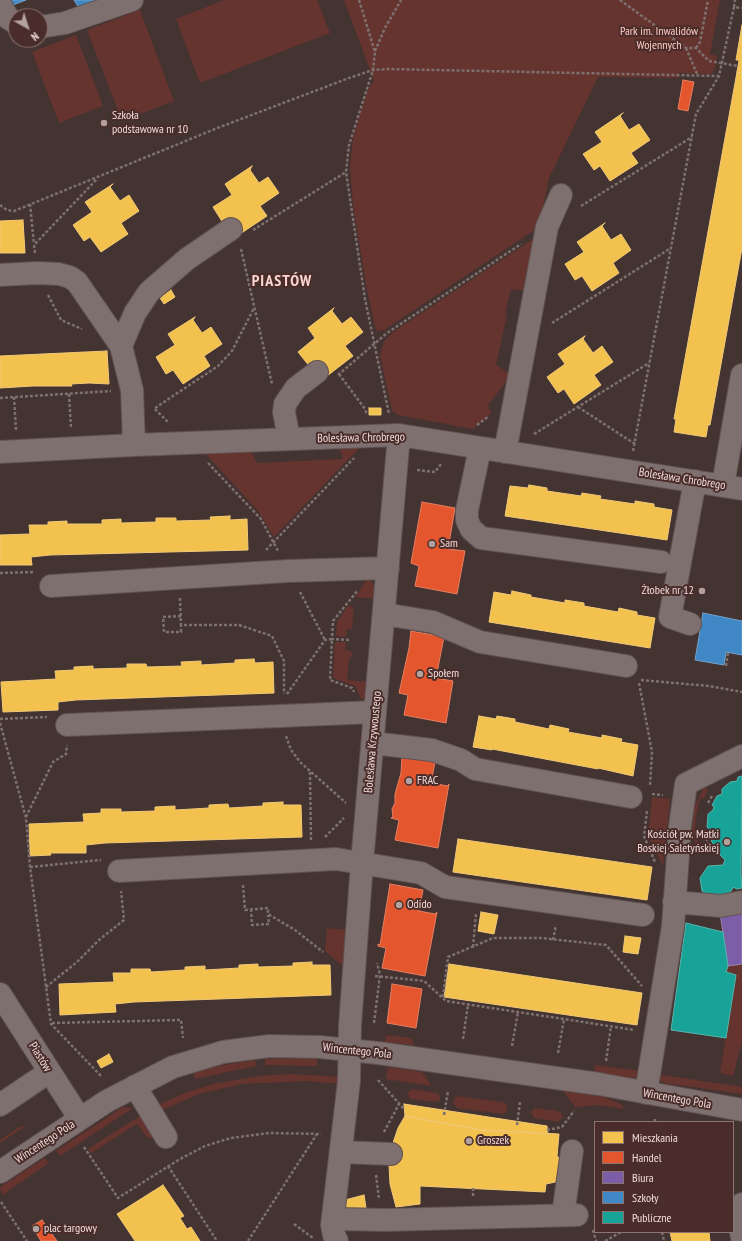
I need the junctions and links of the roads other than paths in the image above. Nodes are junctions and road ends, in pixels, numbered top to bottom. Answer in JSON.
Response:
{"nodes":[{"id":1,"x":132,"y":0,"type":"edge"},
{"id":2,"x":0,"y":4,"type":"edge"},
{"id":3,"x":8,"y":18,"type":"edge"},
{"id":4,"x":48,"y":26,"type":"edge"},
{"id":5,"x":561,"y":195,"type":"dead end"},
{"id":6,"x":231,"y":229,"type":"road end"},
{"id":7,"x":0,"y":275,"type":"edge"},
{"id":8,"x":121,"y":346,"type":"junction"},
{"id":9,"x":326,"y":375,"type":"road end"},
{"id":10,"x":742,"y":375,"type":"edge"},
{"id":11,"x":394,"y":427,"type":"junction"},
{"id":12,"x":134,"y":438,"type":"junction"},
{"id":13,"x":289,"y":439,"type":"junction"},
{"id":14,"x":480,"y":448,"type":"junction"},
{"id":15,"x":0,"y":452,"type":"edge"},
{"id":16,"x":505,"y":452,"type":"junction"},
{"id":17,"x":695,"y":481,"type":"junction"},
{"id":18,"x":732,"y":487,"type":"edge"},
{"id":19,"x":661,"y":562,"type":"dead end"},
{"id":20,"x":382,"y":568,"type":"junction"},
{"id":21,"x":51,"y":586,"type":"dead end"},
{"id":22,"x":384,"y":614,"type":"junction"},
{"id":23,"x":690,"y":624,"type":"dead end"},
{"id":24,"x":632,"y":673,"type":"road end"},
{"id":25,"x":375,"y":712,"type":"junction"},
{"id":26,"x":67,"y":725,"type":"road end"},
{"id":27,"x":373,"y":743,"type":"junction"},
{"id":28,"x":742,"y":756,"type":"edge"},
{"id":29,"x":643,"y":800,"type":"road end"},
{"id":30,"x":362,"y":863,"type":"junction"},
{"id":31,"x":119,"y":870,"type":"road end"},
{"id":32,"x":674,"y":902,"type":"junction"},
{"id":33,"x":742,"y":902,"type":"edge"},
{"id":34,"x":643,"y":915,"type":"dead end"},
{"id":35,"x":0,"y":994,"type":"edge"},
{"id":36,"x":350,"y":1050,"type":"junction"},
{"id":37,"x":49,"y":1072,"type":"junction"},
{"id":38,"x":135,"y":1086,"type":"junction"},
{"id":39,"x":646,"y":1094,"type":"junction"},
{"id":40,"x":0,"y":1104,"type":"edge"},
{"id":41,"x":742,"y":1110,"type":"edge"},
{"id":42,"x":80,"y":1119,"type":"junction"},
{"id":43,"x":166,"y":1137,"type":"dead end"},
{"id":44,"x":572,"y":1151,"type":"dead end"},
{"id":45,"x":340,"y":1152,"type":"junction"},
{"id":46,"x":382,"y":1154,"type":"road end"},
{"id":47,"x":0,"y":1172,"type":"edge"},
{"id":48,"x":742,"y":1204,"type":"edge"},
{"id":49,"x":333,"y":1219,"type":"junction"},
{"id":50,"x":742,"y":1237,"type":"edge"},
{"id":51,"x":337,"y":1241,"type":"edge"}],
"edges":[{"from":1,"to":4,"type":"street"},
{"from":2,"to":3,"type":"street"},
{"from":5,"to":16,"type":"street"},
{"from":6,"to":8,"type":"street"},
{"from":7,"to":8,"type":"street"},
{"from":8,"to":12,"type":"street"},
{"from":9,"to":13,"type":"street"},
{"from":10,"to":18,"type":"street"},
{"from":11,"to":13,"type":"street","name":"Bolesława Chrobrego"},
{"from":11,"to":14,"type":"street","name":"Bolesława Chrobrego"},
{"from":11,"to":20,"type":"street","name":"Bolesława Krzywoustego"},
{"from":12,"to":13,"type":"street","name":"Bolesława Chrobrego"},
{"from":12,"to":15,"type":"street","name":"Bolesława Chrobrego"},
{"from":14,"to":16,"type":"street","name":"Bolesława Chrobrego"},
{"from":14,"to":19,"type":"street"},
{"from":16,"to":17,"type":"street","name":"Bolesława Chrobrego"},
{"from":17,"to":18,"type":"street","name":"Bolesława Chrobrego"},
{"from":17,"to":23,"type":"street"},
{"from":20,"to":21,"type":"street"},
{"from":20,"to":22,"type":"street","name":"Bolesława Krzywoustego"},
{"from":22,"to":24,"type":"street"},
{"from":22,"to":25,"type":"street","name":"Bolesława Krzywoustego"},
{"from":25,"to":26,"type":"street"},
{"from":25,"to":27,"type":"street","name":"Bolesława Krzywoustego"},
{"from":27,"to":29,"type":"street"},
{"from":27,"to":30,"type":"street","name":"Bolesława Krzywoustego"},
{"from":28,"to":32,"type":"street"},
{"from":30,"to":31,"type":"street"},
{"from":30,"to":34,"type":"street"},
{"from":30,"to":36,"type":"street","name":"Bolesława Krzywoustego"},
{"from":32,"to":33,"type":"street"},
{"from":32,"to":39,"type":"street"},
{"from":35,"to":37,"type":"street","name":"Piastów"},
{"from":36,"to":38,"type":"street","name":"Wincentego Pola"},
{"from":36,"to":39,"type":"street","name":"Wincentego Pola"},
{"from":36,"to":45,"type":"street","name":"Bolesława Krzywoustego"},
{"from":37,"to":40,"type":"street"},
{"from":37,"to":42,"type":"street","name":"Piastów"},
{"from":38,"to":42,"type":"street","name":"Wincentego Pola"},
{"from":38,"to":43,"type":"street"},
{"from":39,"to":41,"type":"street","name":"Wincentego Pola"},
{"from":42,"to":47,"type":"street","name":"Wincentego Pola"},
{"from":44,"to":49,"type":"street"},
{"from":45,"to":46,"type":"street"},
{"from":45,"to":49,"type":"street","name":"Bolesława Krzywoustego"},
{"from":48,"to":50,"type":"street"},
{"from":49,"to":51,"type":"street","name":"Bolesława Krzywoustego"}]}
